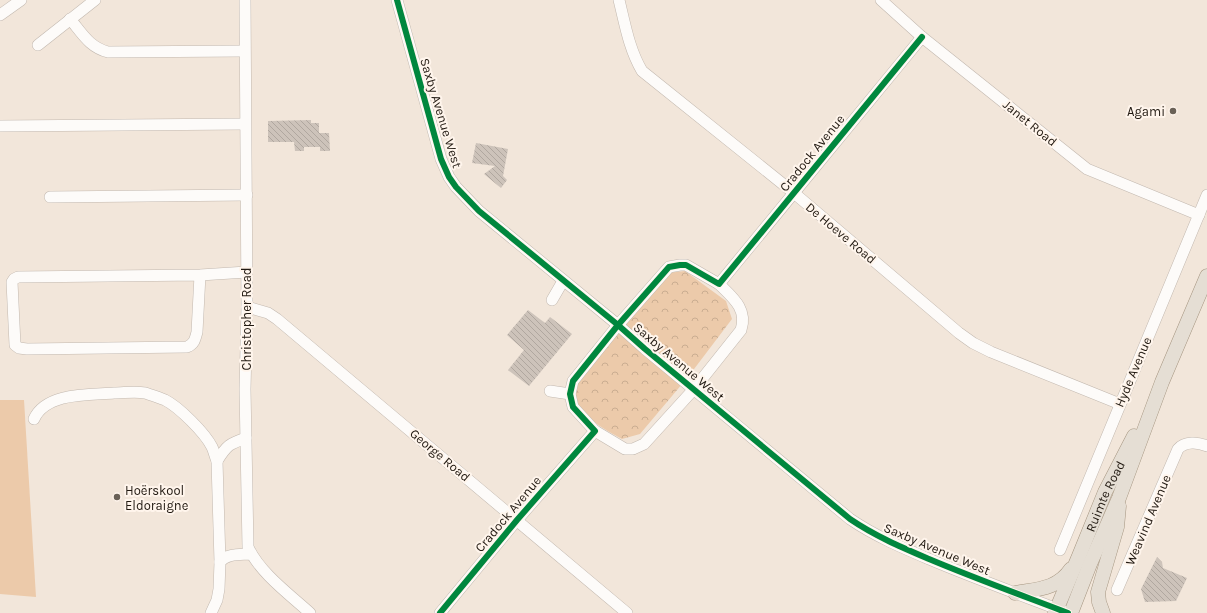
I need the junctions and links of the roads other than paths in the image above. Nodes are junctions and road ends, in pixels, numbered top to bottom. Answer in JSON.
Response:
{"nodes":[{"id":1,"x":21,"y":0,"type":"edge"},
{"id":2,"x":95,"y":0,"type":"edge"},
{"id":3,"x":245,"y":0,"type":"edge"},
{"id":4,"x":397,"y":0,"type":"edge"},
{"id":5,"x":619,"y":0,"type":"edge"},
{"id":6,"x":881,"y":0,"type":"edge"},
{"id":7,"x":0,"y":15,"type":"edge"},
{"id":8,"x":70,"y":19,"type":"junction"},
{"id":9,"x":922,"y":37,"type":"junction"},
{"id":10,"x":38,"y":45,"type":"dead end"},
{"id":11,"x":244,"y":51,"type":"junction"},
{"id":12,"x":245,"y":124,"type":"junction"},
{"id":13,"x":0,"y":126,"type":"edge"},
{"id":14,"x":794,"y":193,"type":"junction"},
{"id":15,"x":247,"y":195,"type":"junction"},
{"id":16,"x":1207,"y":195,"type":"edge"},
{"id":17,"x":50,"y":197,"type":"dead end"},
{"id":18,"x":1198,"y":215,"type":"junction"},
{"id":19,"x":247,"y":272,"type":"junction"},
{"id":20,"x":200,"y":275,"type":"junction"},
{"id":21,"x":1207,"y":276,"type":"edge"},
{"id":22,"x":563,"y":281,"type":"junction"},
{"id":23,"x":719,"y":284,"type":"junction"},
{"id":24,"x":552,"y":300,"type":"dead end"},
{"id":25,"x":247,"y":307,"type":"junction"},
{"id":26,"x":618,"y":325,"type":"junction"},
{"id":27,"x":1162,"y":382,"type":"junction"},
{"id":28,"x":694,"y":389,"type":"junction"},
{"id":29,"x":550,"y":391,"type":"dead end"},
{"id":30,"x":570,"y":394,"type":"junction"},
{"id":31,"x":1120,"y":404,"type":"junction"},
{"id":32,"x":34,"y":419,"type":"dead end"},
{"id":33,"x":595,"y":431,"type":"junction"},
{"id":34,"x":246,"y":438,"type":"junction"},
{"id":35,"x":1207,"y":446,"type":"edge"},
{"id":36,"x":217,"y":461,"type":"junction"},
{"id":37,"x":1119,"y":498,"type":"junction"},
{"id":38,"x":517,"y":520,"type":"junction"},
{"id":39,"x":1060,"y":550,"type":"dead end"},
{"id":40,"x":252,"y":554,"type":"junction"},
{"id":41,"x":1079,"y":556,"type":"junction"},
{"id":42,"x":220,"y":562,"type":"junction"},
{"id":43,"x":1117,"y":590,"type":"dead end"},
{"id":44,"x":1014,"y":593,"type":"junction"},
{"id":45,"x":1060,"y":612,"type":"edge"},
{"id":46,"x":211,"y":613,"type":"edge"},
{"id":47,"x":310,"y":613,"type":"edge"},
{"id":48,"x":440,"y":613,"type":"edge"},
{"id":49,"x":627,"y":613,"type":"edge"},
{"id":50,"x":1071,"y":613,"type":"edge"},
{"id":51,"x":1103,"y":613,"type":"edge"}],
"edges":[{"from":1,"to":7,"type":"street"},
{"from":2,"to":8,"type":"street"},
{"from":3,"to":11,"type":"street","name":"Christopher Road"},
{"from":4,"to":22,"type":"street","name":"Saxby Avenue West"},
{"from":5,"to":14,"type":"street","name":"De Hoeve Road"},
{"from":6,"to":9,"type":"street","name":"Janet Road"},
{"from":8,"to":10,"type":"street"},
{"from":8,"to":11,"type":"street"},
{"from":9,"to":14,"type":"street","name":"Cradock Avenue"},
{"from":9,"to":18,"type":"street","name":"Janet Road"},
{"from":11,"to":12,"type":"street","name":"Christopher Road"},
{"from":12,"to":13,"type":"street"},
{"from":12,"to":15,"type":"street","name":"Christopher Road"},
{"from":14,"to":23,"type":"street","name":"Cradock Avenue"},
{"from":14,"to":31,"type":"street","name":"De Hoeve Road"},
{"from":15,"to":17,"type":"street"},
{"from":15,"to":19,"type":"street","name":"Christopher Road"},
{"from":16,"to":18,"type":"street","name":"Hyde Avenue"},
{"from":18,"to":31,"type":"street","name":"Hyde Avenue"},
{"from":19,"to":20,"type":"street"},
{"from":19,"to":25,"type":"street","name":"Christopher Road"},
{"from":20,"to":20,"type":"street"},
{"from":21,"to":27,"type":"main road","name":"Ruimte Road"},
{"from":22,"to":24,"type":"street"},
{"from":22,"to":26,"type":"street","name":"Saxby Avenue West"},
{"from":23,"to":26,"type":"street"},
{"from":23,"to":28,"type":"street"},
{"from":25,"to":34,"type":"street","name":"Christopher Road"},
{"from":25,"to":38,"type":"street","name":"George Road"},
{"from":26,"to":28,"type":"street","name":"Saxby Avenue West"},
{"from":26,"to":30,"type":"street"},
{"from":27,"to":37,"type":"main road","name":"Ruimte Road"},
{"from":27,"to":41,"type":"main road","name":"Ruimte Road"},
{"from":28,"to":33,"type":"street"},
{"from":28,"to":44,"type":"street","name":"Saxby Avenue West"},
{"from":29,"to":30,"type":"street"},
{"from":30,"to":33,"type":"street"},
{"from":31,"to":39,"type":"street","name":"Hyde Avenue"},
{"from":32,"to":36,"type":"street"},
{"from":33,"to":38,"type":"street","name":"Cradock Avenue"},
{"from":34,"to":36,"type":"street"},
{"from":34,"to":40,"type":"street","name":"Christopher Road"},
{"from":35,"to":43,"type":"street","name":"Weavind Avenue"},
{"from":36,"to":42,"type":"street"},
{"from":37,"to":50,"type":"main road","name":"Ruimte Road"},
{"from":37,"to":51,"type":"main road"},
{"from":38,"to":48,"type":"street","name":"Cradock Avenue"},
{"from":38,"to":49,"type":"street","name":"George Road"},
{"from":40,"to":42,"type":"street"},
{"from":40,"to":47,"type":"street","name":"Christopher Road"},
{"from":41,"to":44,"type":"main road"},
{"from":41,"to":45,"type":"main road","name":"Ruimte Road"},
{"from":42,"to":46,"type":"street"},
{"from":44,"to":45,"type":"street","name":"Saxby Avenue West"}]}
